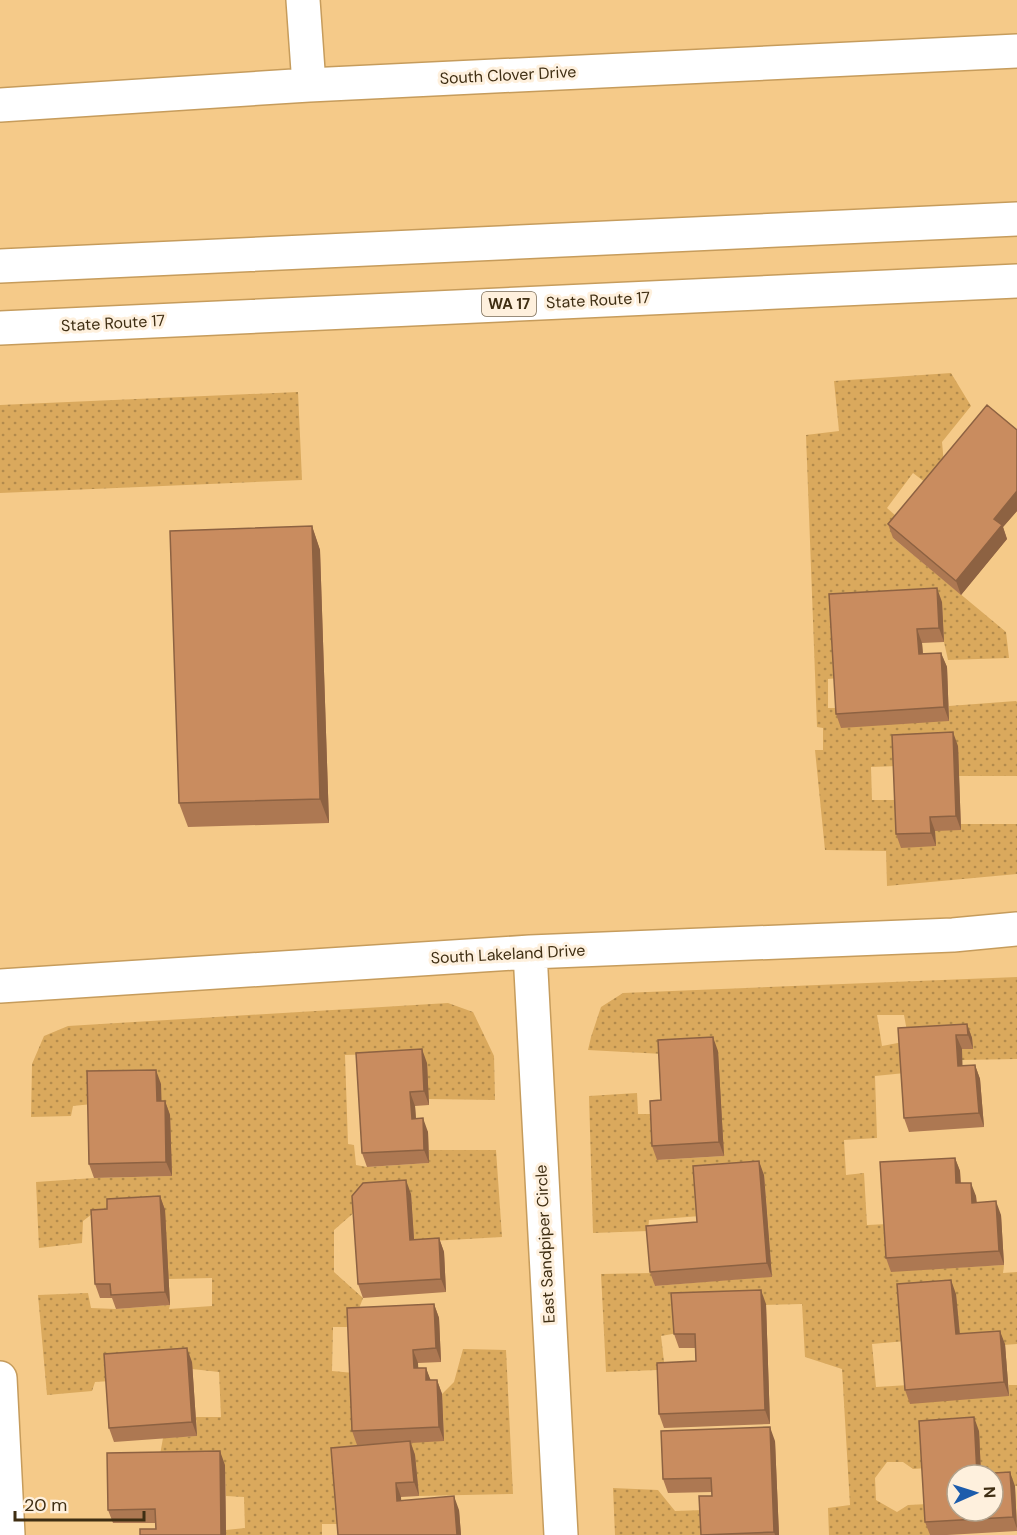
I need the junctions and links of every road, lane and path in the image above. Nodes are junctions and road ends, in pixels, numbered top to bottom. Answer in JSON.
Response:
{"nodes":[{"id":1,"x":303,"y":0,"type":"edge"},
{"id":2,"x":1017,"y":51,"type":"edge"},
{"id":3,"x":309,"y":85,"type":"junction"},
{"id":4,"x":0,"y":105,"type":"edge"},
{"id":5,"x":1017,"y":219,"type":"edge"},
{"id":6,"x":0,"y":266,"type":"edge"},
{"id":7,"x":1017,"y":281,"type":"edge"},
{"id":8,"x":0,"y":328,"type":"edge"},
{"id":9,"x":1017,"y":929,"type":"edge"},
{"id":10,"x":530,"y":952,"type":"junction"},
{"id":11,"x":0,"y":986,"type":"edge"},
{"id":12,"x":0,"y":1378,"type":"edge"},
{"id":13,"x":8,"y":1535,"type":"edge"},
{"id":14,"x":561,"y":1535,"type":"edge"}],
"edges":[{"from":1,"to":3,"type":"main road"},
{"from":2,"to":3,"type":"main road","name":"South Clover Drive"},
{"from":3,"to":4,"type":"main road","name":"South Clover Drive"},
{"from":5,"to":6,"type":"main road"},
{"from":7,"to":8,"type":"main road","name":"State Route 17","number":"WA 17"},
{"from":9,"to":10,"type":"main road","name":"South Lakeland Drive"},
{"from":10,"to":11,"type":"main road","name":"South Lakeland Drive"},
{"from":10,"to":14,"type":"main road","name":"East Sandpiper Circle"},
{"from":12,"to":13,"type":"main road"}]}
